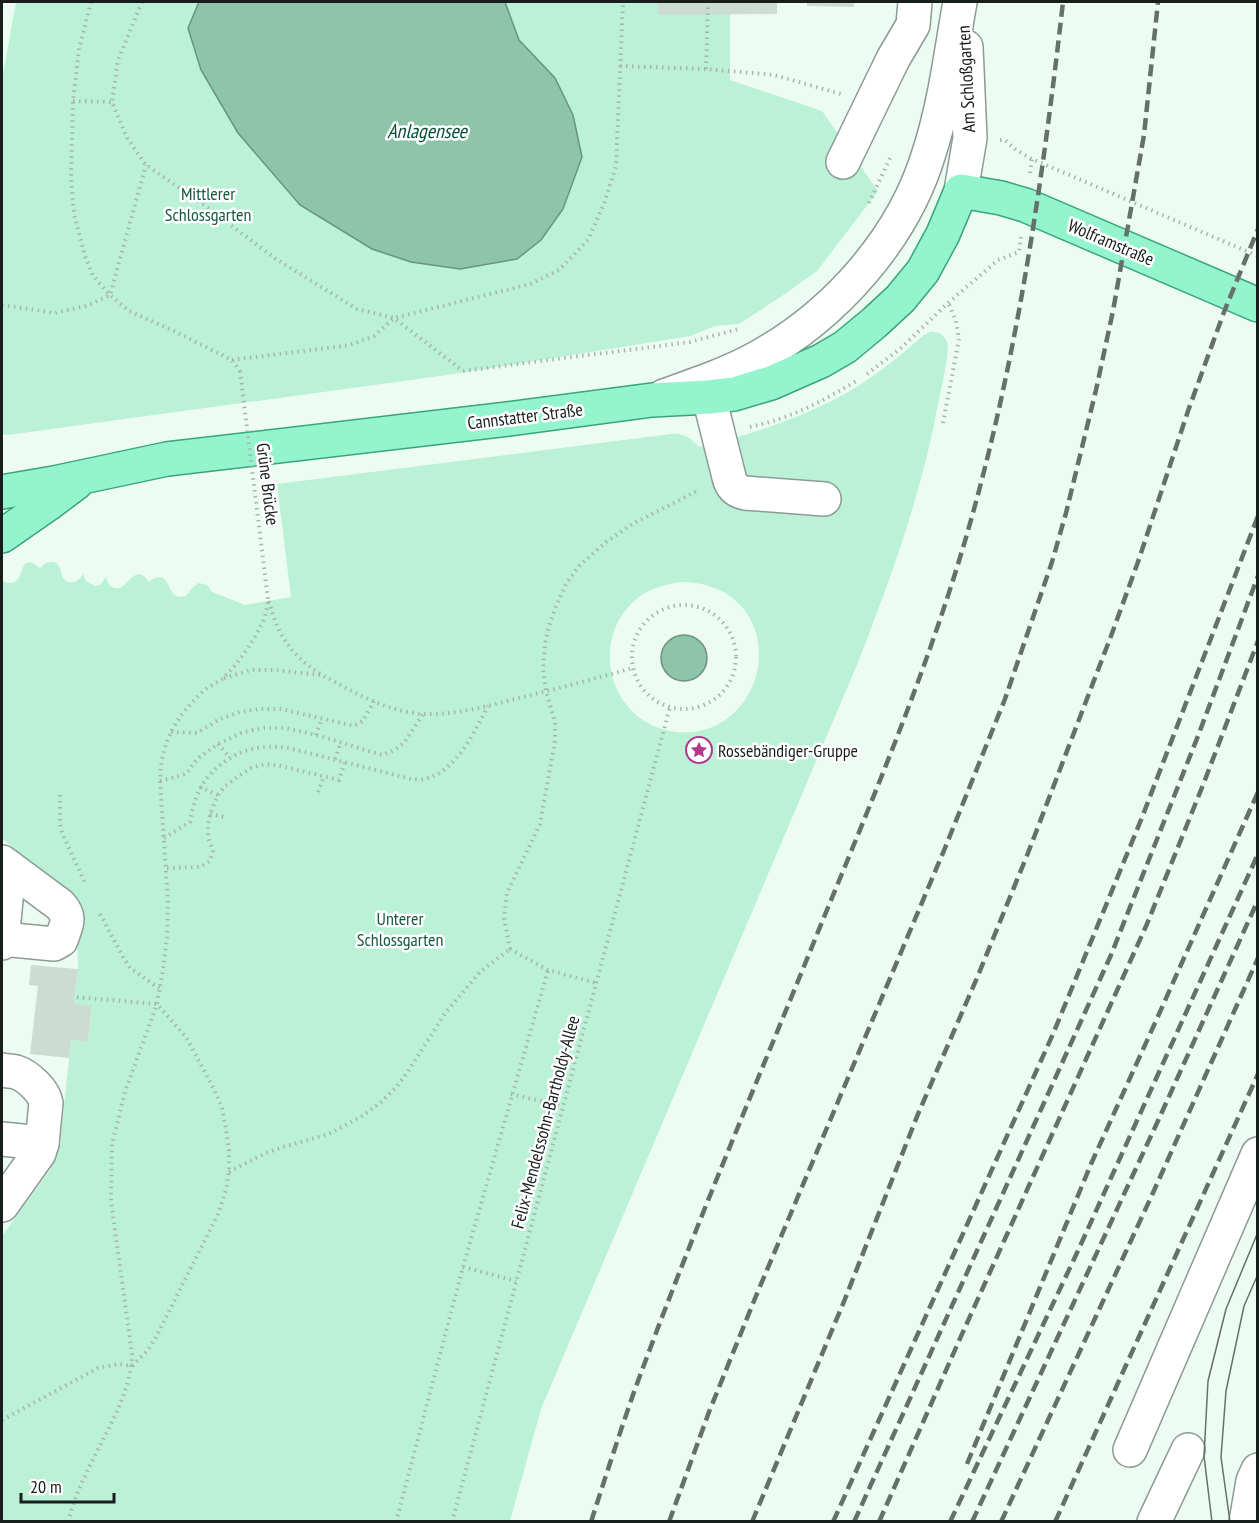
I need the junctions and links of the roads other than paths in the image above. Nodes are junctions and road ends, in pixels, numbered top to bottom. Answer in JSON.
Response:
{"nodes":[{"id":1,"x":915,"y":2,"type":"edge"},
{"id":2,"x":961,"y":2,"type":"edge"},
{"id":3,"x":843,"y":162,"type":"dead end"},
{"id":4,"x":961,"y":191,"type":"junction"},
{"id":5,"x":1257,"y":305,"type":"edge"},
{"id":6,"x":709,"y":397,"type":"junction"},
{"id":7,"x":652,"y":400,"type":"junction"},
{"id":8,"x":92,"y":475,"type":"junction"},
{"id":9,"x":6,"y":486,"type":"edge"},
{"id":10,"x":824,"y":499,"type":"dead end"},
{"id":11,"x":2,"y":536,"type":"edge"},
{"id":12,"x":5,"y":865,"type":"edge"},
{"id":13,"x":2,"y":940,"type":"edge"},
{"id":14,"x":2,"y":1070,"type":"edge"},
{"id":15,"x":2,"y":1139,"type":"edge"},
{"id":16,"x":42,"y":1143,"type":"junction"},
{"id":17,"x":1257,"y":1154,"type":"edge"},
{"id":18,"x":2,"y":1205,"type":"edge"},
{"id":19,"x":1130,"y":1450,"type":"dead end"},
{"id":20,"x":1188,"y":1450,"type":"dead end"},
{"id":21,"x":1257,"y":1470,"type":"edge"},
{"id":22,"x":1154,"y":1521,"type":"edge"},
{"id":23,"x":1246,"y":1521,"type":"edge"}],
"edges":[{"from":1,"to":3,"type":"street"},
{"from":2,"to":4,"type":"street","name":"Am Schloßgarten"},
{"from":2,"to":7,"type":"street"},
{"from":4,"to":5,"type":"main road","name":"Wolframstraße"},
{"from":4,"to":6,"type":"main road","name":"Cannstatter Straße"},
{"from":6,"to":7,"type":"main road","name":"Cannstatter Straße"},
{"from":6,"to":10,"type":"street"},
{"from":7,"to":8,"type":"main road","name":"Cannstatter Straße"},
{"from":8,"to":9,"type":"main road","name":"Cannstatter Straße"},
{"from":8,"to":11,"type":"main road"},
{"from":12,"to":13,"type":"street"},
{"from":12,"to":13,"type":"street"},
{"from":14,"to":16,"type":"street"},
{"from":15,"to":16,"type":"street"},
{"from":16,"to":18,"type":"street"},
{"from":17,"to":19,"type":"street"},
{"from":20,"to":22,"type":"street"},
{"from":21,"to":23,"type":"street"}]}
